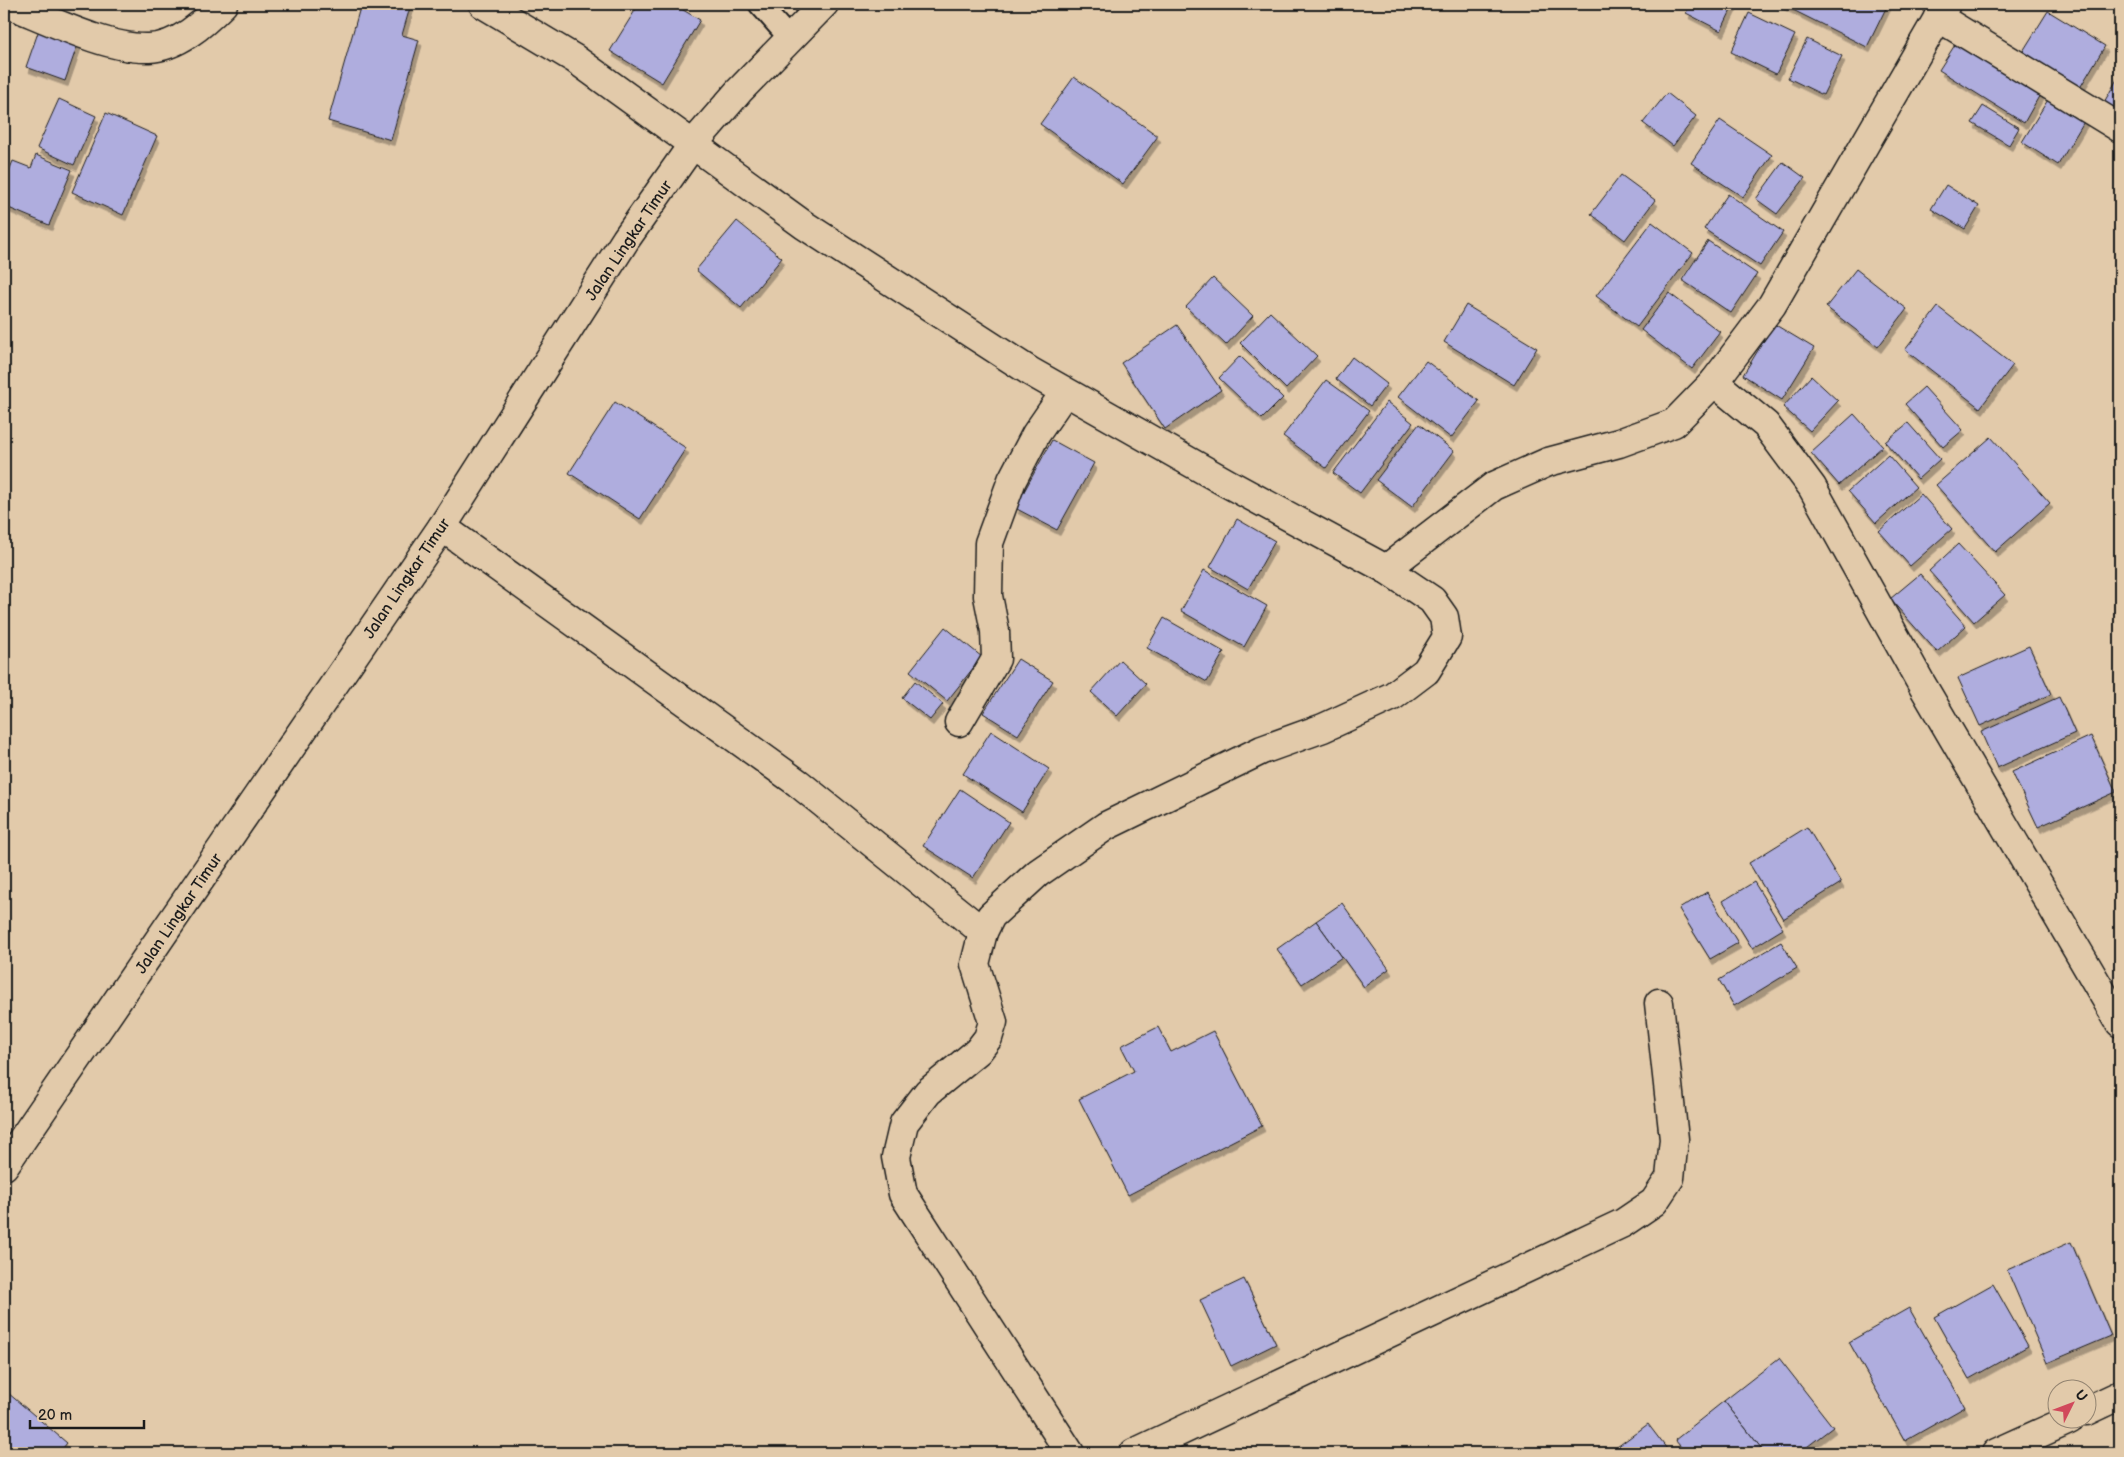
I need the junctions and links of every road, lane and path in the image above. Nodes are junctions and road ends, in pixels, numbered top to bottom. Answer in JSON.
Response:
{"nodes":[{"id":1,"x":10,"y":4,"type":"edge"},
{"id":2,"x":223,"y":4,"type":"edge"},
{"id":3,"x":483,"y":4,"type":"edge"},
{"id":4,"x":759,"y":4,"type":"edge"},
{"id":5,"x":824,"y":4,"type":"edge"},
{"id":6,"x":1942,"y":10,"type":"edge"},
{"id":7,"x":790,"y":39,"type":"junction"},
{"id":8,"x":2120,"y":128,"type":"edge"},
{"id":9,"x":694,"y":144,"type":"junction"},
{"id":10,"x":1714,"y":382,"type":"junction"},
{"id":11,"x":1066,"y":392,"type":"junction"},
{"id":12,"x":442,"y":527,"type":"junction"},
{"id":13,"x":1386,"y":569,"type":"junction"},
{"id":14,"x":959,"y":722,"type":"dead end"},
{"id":15,"x":983,"y":932,"type":"junction"},
{"id":16,"x":1659,"y":1002,"type":"dead end"},
{"id":17,"x":2120,"y":1023,"type":"edge"},
{"id":18,"x":4,"y":1166,"type":"edge"},
{"id":19,"x":2120,"y":1395,"type":"edge"},
{"id":20,"x":2096,"y":1406,"type":"edge"},
{"id":21,"x":2047,"y":1430,"type":"edge"},
{"id":22,"x":1070,"y":1453,"type":"edge"},
{"id":23,"x":1134,"y":1453,"type":"edge"},
{"id":24,"x":1996,"y":1453,"type":"edge"}],
"edges":[{"from":1,"to":2,"type":"main road"},
{"from":3,"to":9,"type":"main road"},
{"from":4,"to":7,"type":"lane"},
{"from":5,"to":7,"type":"main road","name":"Jalan Lingkar Timur"},
{"from":6,"to":8,"type":"main road"},
{"from":6,"to":10,"type":"main road"},
{"from":7,"to":9,"type":"main road","name":"Jalan Lingkar Timur"},
{"from":9,"to":11,"type":"main road"},
{"from":9,"to":12,"type":"main road","name":"Jalan Lingkar Timur"},
{"from":10,"to":13,"type":"main road"},
{"from":10,"to":17,"type":"main road"},
{"from":11,"to":13,"type":"main road"},
{"from":11,"to":14,"type":"main road"},
{"from":12,"to":15,"type":"main road"},
{"from":12,"to":18,"type":"main road","name":"Jalan Lingkar Timur"},
{"from":13,"to":15,"type":"main road"},
{"from":15,"to":22,"type":"main road"},
{"from":16,"to":23,"type":"main road"},
{"from":19,"to":20,"type":"main road"},
{"from":21,"to":24,"type":"main road"}]}
